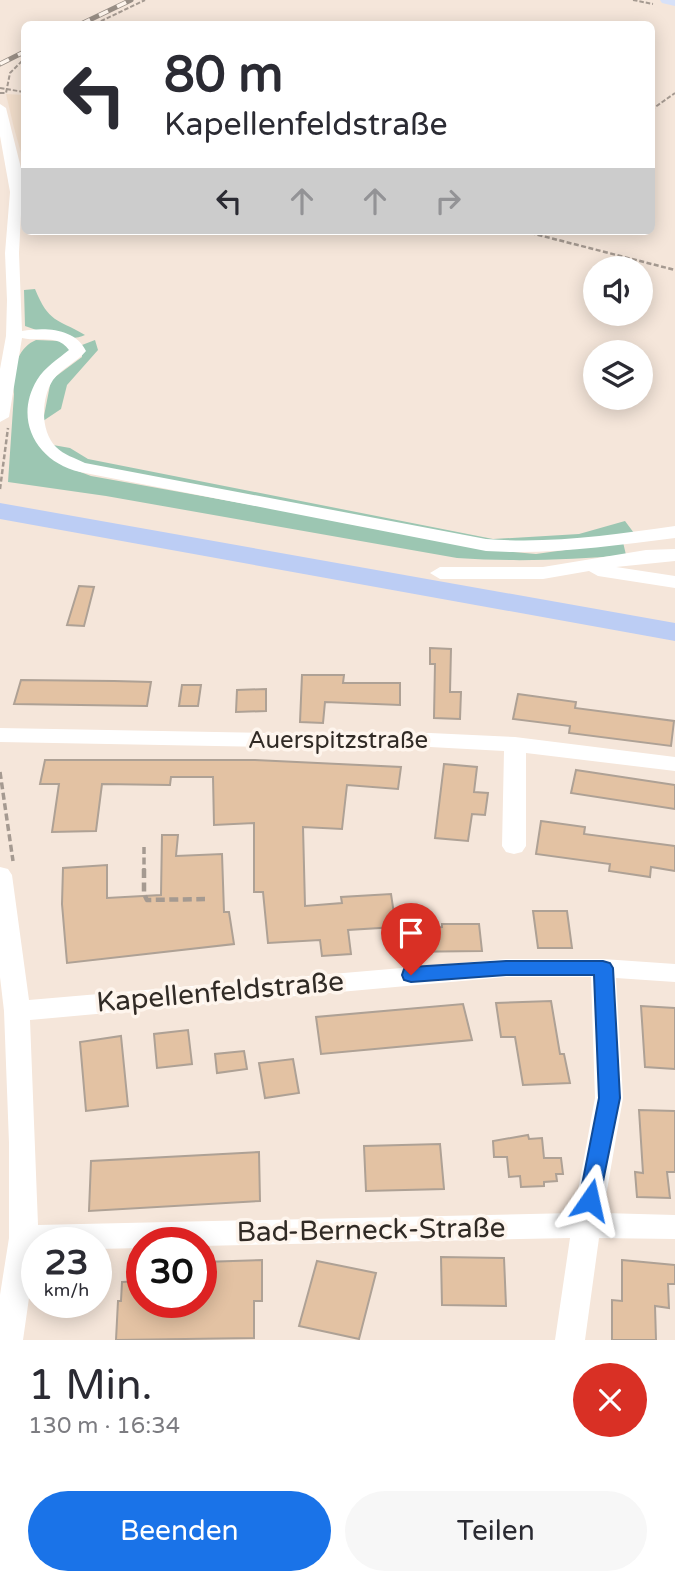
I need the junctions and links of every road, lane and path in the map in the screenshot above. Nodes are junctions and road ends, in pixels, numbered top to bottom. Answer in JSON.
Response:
{"nodes":[{"id":1,"x":145,"y":0,"type":"edge"},
{"id":2,"x":667,"y":0,"type":"edge"},
{"id":3,"x":675,"y":2,"type":"edge"},
{"id":4,"x":101,"y":21,"type":"edge"},
{"id":5,"x":21,"y":62,"type":"edge"},
{"id":6,"x":2,"y":88,"type":"edge"},
{"id":7,"x":21,"y":91,"type":"edge"},
{"id":8,"x":0,"y":93,"type":"edge"},
{"id":9,"x":675,"y":93,"type":"edge"},
{"id":10,"x":655,"y":107,"type":"edge"},
{"id":11,"x":0,"y":108,"type":"edge"},
{"id":12,"x":6,"y":160,"type":"edge"},
{"id":13,"x":539,"y":235,"type":"edge"},
{"id":14,"x":675,"y":270,"type":"edge"},
{"id":15,"x":27,"y":335,"type":"dead end"},
{"id":16,"x":0,"y":417,"type":"edge"},
{"id":17,"x":4,"y":458,"type":"dead end"},
{"id":18,"x":0,"y":489,"type":"edge"},
{"id":19,"x":0,"y":496,"type":"edge"},
{"id":20,"x":0,"y":511,"type":"edge"},
{"id":21,"x":675,"y":532,"type":"edge"},
{"id":22,"x":675,"y":555,"type":"edge"},
{"id":23,"x":580,"y":567,"type":"junction"},
{"id":24,"x":440,"y":573,"type":"junction"},
{"id":25,"x":675,"y":582,"type":"edge"},
{"id":26,"x":675,"y":615,"type":"edge"},
{"id":27,"x":675,"y":632,"type":"edge"},
{"id":28,"x":0,"y":735,"type":"edge"},
{"id":29,"x":515,"y":744,"type":"junction"},
{"id":30,"x":675,"y":764,"type":"edge"},
{"id":31,"x":514,"y":846,"type":"dead end"},
{"id":32,"x":144,"y":847,"type":"dead end"},
{"id":33,"x":0,"y":875,"type":"edge"},
{"id":34,"x":205,"y":899,"type":"dead end"},
{"id":35,"x":603,"y":968,"type":"junction"},
{"id":36,"x":675,"y":972,"type":"edge"},
{"id":37,"x":18,"y":1011,"type":"junction"},
{"id":38,"x":586,"y":1225,"type":"junction"},
{"id":39,"x":24,"y":1227,"type":"edge"},
{"id":40,"x":675,"y":1227,"type":"edge"},
{"id":41,"x":112,"y":1236,"type":"edge"},
{"id":42,"x":21,"y":1257,"type":"edge"},
{"id":43,"x":8,"y":1340,"type":"edge"},
{"id":44,"x":570,"y":1340,"type":"edge"}],
"edges":[{"from":1,"to":4,"type":"path"},
{"from":2,"to":3,"type":"main road"},
{"from":5,"to":6,"type":"path"},
{"from":6,"to":7,"type":"path"},
{"from":6,"to":8,"type":"path"},
{"from":9,"to":10,"type":"path"},
{"from":11,"to":12,"type":"street"},
{"from":12,"to":16,"type":"street"},
{"from":13,"to":14,"type":"path"},
{"from":15,"to":21,"type":"street"},
{"from":17,"to":18,"type":"path"},
{"from":19,"to":24,"type":"highway"},
{"from":20,"to":27,"type":"highway"},
{"from":22,"to":23,"type":"street"},
{"from":23,"to":24,"type":"street"},
{"from":23,"to":25,"type":"street"},
{"from":24,"to":26,"type":"highway"},
{"from":28,"to":29,"type":"street","name":"Auerspitzstraße"},
{"from":29,"to":30,"type":"street","name":"Auerspitzstraße"},
{"from":29,"to":31,"type":"street"},
{"from":32,"to":34,"type":"path"},
{"from":33,"to":37,"type":"street"},
{"from":35,"to":36,"type":"street","name":"Kapellenfeldstraße"},
{"from":35,"to":37,"type":"street","name":"Kapellenfeldstraße"},
{"from":35,"to":38,"type":"street"},
{"from":37,"to":39,"type":"street"},
{"from":38,"to":40,"type":"street","name":"Bad-Berneck-Straße"},
{"from":38,"to":41,"type":"street","name":"Bad-Berneck-Straße"},
{"from":38,"to":44,"type":"street"},
{"from":42,"to":43,"type":"street"}]}
